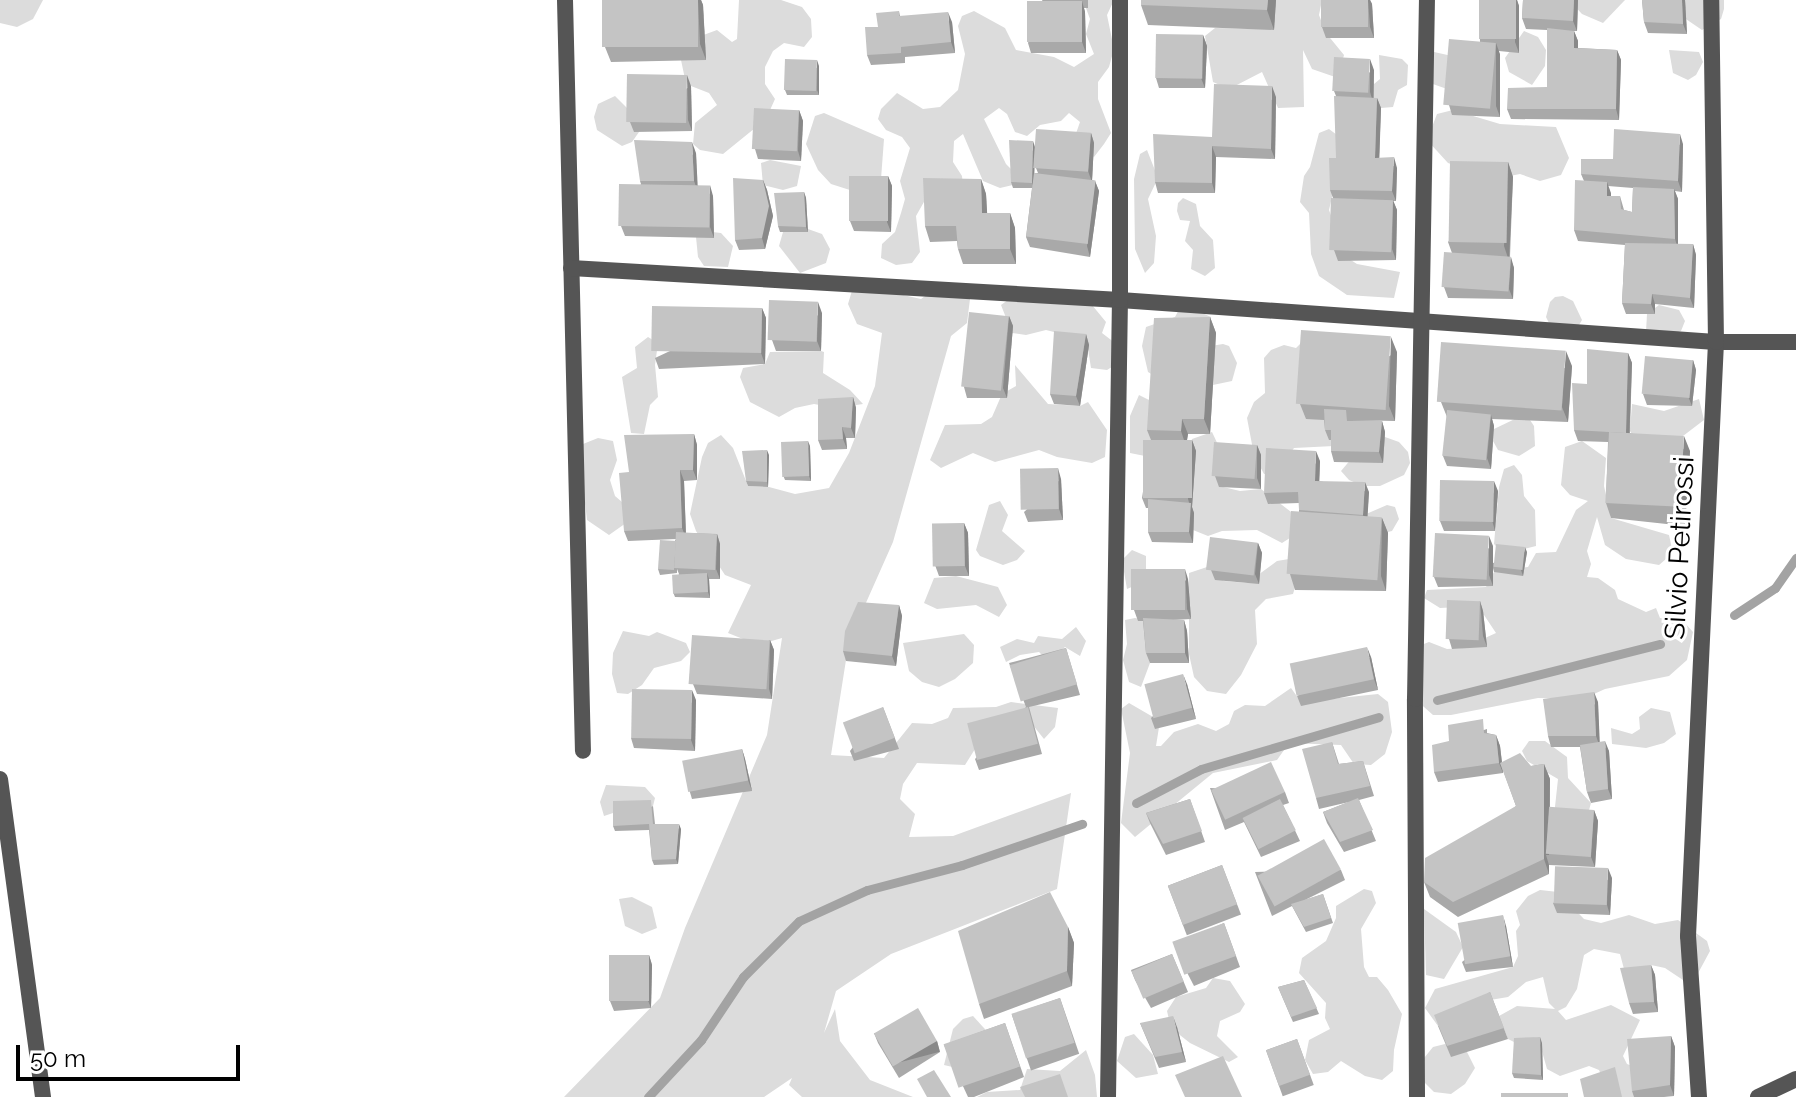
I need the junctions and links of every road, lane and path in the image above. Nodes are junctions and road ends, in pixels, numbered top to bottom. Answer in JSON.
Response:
{"nodes":[{"id":1,"x":565,"y":0,"type":"edge"},
{"id":2,"x":1120,"y":0,"type":"edge"},
{"id":3,"x":1427,"y":0,"type":"edge"},
{"id":4,"x":1711,"y":0,"type":"edge"},
{"id":5,"x":571,"y":268,"type":"junction"},
{"id":6,"x":1120,"y":300,"type":"junction"},
{"id":7,"x":1421,"y":323,"type":"junction"},
{"id":8,"x":1716,"y":342,"type":"junction"},
{"id":9,"x":1796,"y":342,"type":"edge"},
{"id":10,"x":583,"y":751,"type":"dead end"},
{"id":11,"x":0,"y":779,"type":"edge"},
{"id":12,"x":1796,"y":1079,"type":"edge"},
{"id":13,"x":43,"y":1097,"type":"edge"},
{"id":14,"x":1108,"y":1097,"type":"edge"},
{"id":15,"x":1417,"y":1097,"type":"edge"},
{"id":16,"x":1699,"y":1097,"type":"edge"},
{"id":17,"x":1758,"y":1097,"type":"edge"}],
"edges":[{"from":1,"to":5,"type":"street"},
{"from":2,"to":6,"type":"street"},
{"from":3,"to":7,"type":"street"},
{"from":4,"to":8,"type":"street","name":"Silvio Petirossi"},
{"from":5,"to":6,"type":"street"},
{"from":5,"to":10,"type":"street"},
{"from":6,"to":7,"type":"street"},
{"from":6,"to":14,"type":"street"},
{"from":7,"to":8,"type":"street"},
{"from":7,"to":15,"type":"street"},
{"from":8,"to":9,"type":"street"},
{"from":8,"to":16,"type":"street","name":"Silvio Petirossi"},
{"from":11,"to":13,"type":"street"},
{"from":12,"to":17,"type":"street"}]}
